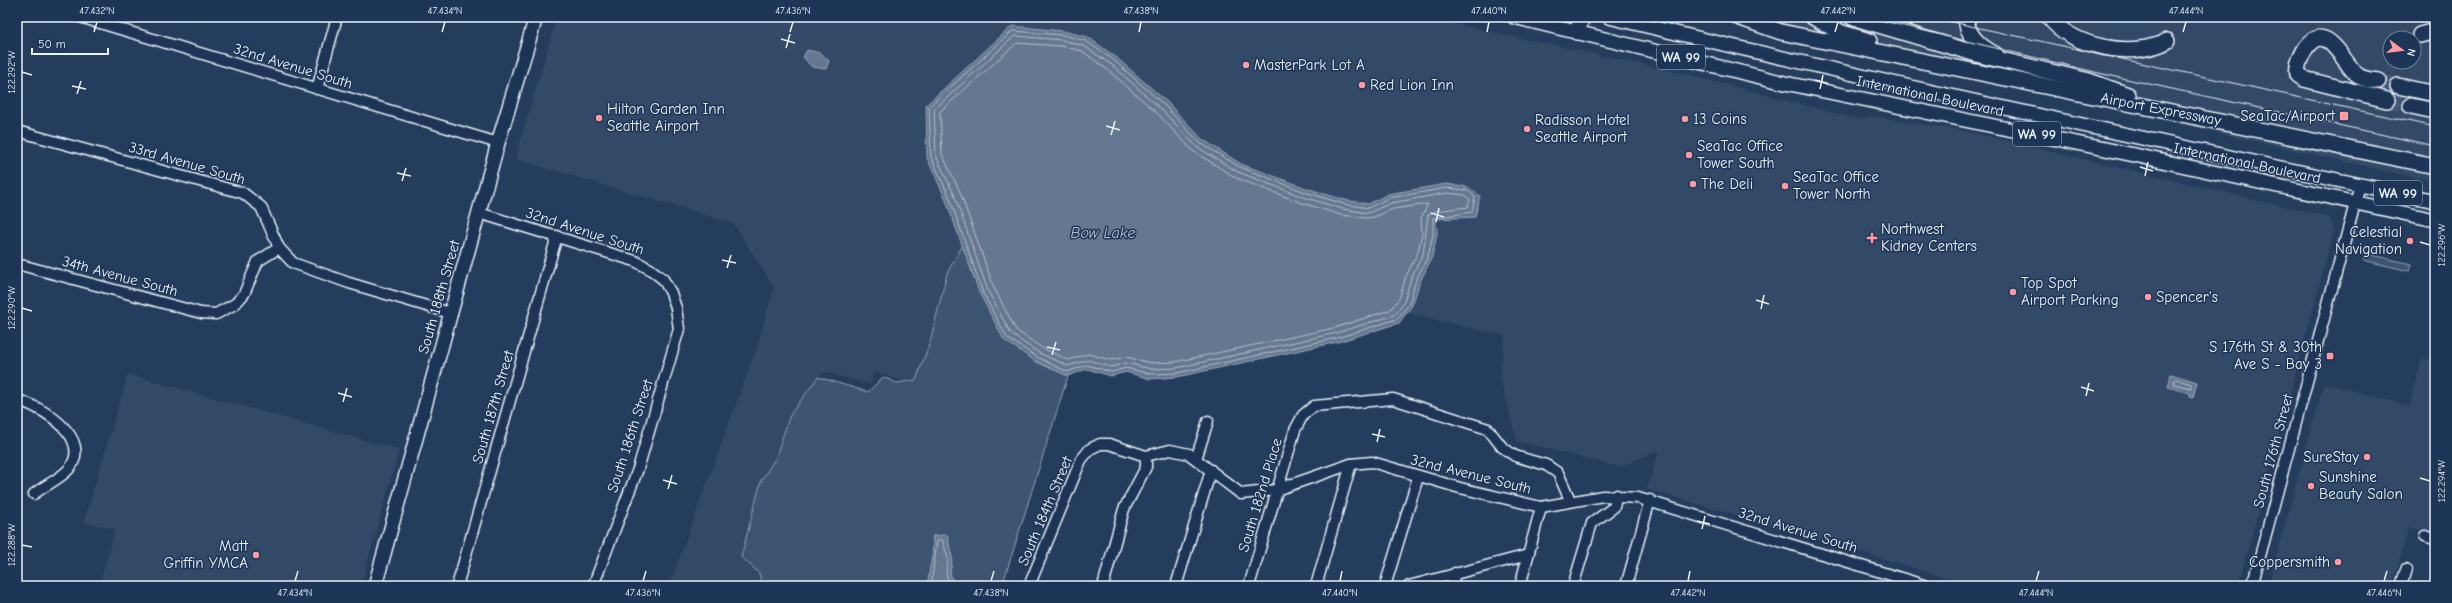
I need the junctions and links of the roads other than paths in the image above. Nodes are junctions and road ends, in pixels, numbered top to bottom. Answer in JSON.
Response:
{"nodes":[{"id":1,"x":80,"y":17,"type":"edge"},
{"id":2,"x":338,"y":17,"type":"edge"},
{"id":3,"x":536,"y":17,"type":"edge"},
{"id":4,"x":1514,"y":17,"type":"edge"},
{"id":5,"x":1582,"y":17,"type":"edge"},
{"id":6,"x":1609,"y":17,"type":"edge"},
{"id":7,"x":1738,"y":17,"type":"edge"},
{"id":8,"x":1813,"y":17,"type":"edge"},
{"id":9,"x":1852,"y":17,"type":"edge"},
{"id":10,"x":1966,"y":17,"type":"edge"},
{"id":11,"x":2050,"y":17,"type":"edge"},
{"id":12,"x":1563,"y":23,"type":"edge"},
{"id":13,"x":2435,"y":31,"type":"edge"},
{"id":14,"x":1577,"y":32,"type":"junction"},
{"id":15,"x":2422,"y":34,"type":"edge"},
{"id":16,"x":2167,"y":41,"type":"dead end"},
{"id":17,"x":2013,"y":64,"type":"junction"},
{"id":18,"x":1958,"y":67,"type":"junction"},
{"id":19,"x":2378,"y":82,"type":"tunnel mouth"},
{"id":20,"x":2398,"y":86,"type":"tunnel mouth"},
{"id":21,"x":317,"y":89,"type":"junction"},
{"id":22,"x":2430,"y":91,"type":"edge"},
{"id":23,"x":2387,"y":100,"type":"tunnel mouth"},
{"id":24,"x":2411,"y":106,"type":"tunnel mouth"},
{"id":25,"x":2172,"y":111,"type":"junction"},
{"id":26,"x":2435,"y":111,"type":"edge"},
{"id":27,"x":2099,"y":129,"type":"junction"},
{"id":28,"x":17,"y":130,"type":"edge"},
{"id":29,"x":498,"y":143,"type":"junction"},
{"id":30,"x":2165,"y":144,"type":"junction"},
{"id":31,"x":2139,"y":156,"type":"junction"},
{"id":32,"x":2435,"y":166,"type":"edge"},
{"id":33,"x":2360,"y":185,"type":"junction"},
{"id":34,"x":2435,"y":201,"type":"edge"},
{"id":35,"x":2355,"y":204,"type":"junction"},
{"id":36,"x":479,"y":213,"type":"junction"},
{"id":37,"x":2435,"y":220,"type":"edge"},
{"id":38,"x":557,"y":236,"type":"junction"},
{"id":39,"x":279,"y":248,"type":"junction"},
{"id":40,"x":17,"y":264,"type":"edge"},
{"id":41,"x":671,"y":293,"type":"joint"},
{"id":42,"x":450,"y":313,"type":"junction"},
{"id":43,"x":17,"y":400,"type":"edge"},
{"id":44,"x":1208,"y":421,"type":"dead end"},
{"id":45,"x":1146,"y":456,"type":"junction"},
{"id":46,"x":1196,"y":459,"type":"junction"},
{"id":47,"x":1351,"y":464,"type":"junction"},
{"id":48,"x":1211,"y":470,"type":"junction"},
{"id":49,"x":1418,"y":477,"type":"junction"},
{"id":50,"x":1276,"y":490,"type":"junction"},
{"id":51,"x":34,"y":494,"type":"dead end"},
{"id":52,"x":1617,"y":495,"type":"junction"},
{"id":53,"x":1570,"y":500,"type":"junction"},
{"id":54,"x":1650,"y":500,"type":"junction"},
{"id":55,"x":1542,"y":507,"type":"junction"},
{"id":56,"x":2425,"y":536,"type":"dead end"},
{"id":57,"x":2435,"y":539,"type":"edge"},
{"id":58,"x":1528,"y":555,"type":"junction"},
{"id":59,"x":2406,"y":569,"type":"dead end"},
{"id":60,"x":1455,"y":573,"type":"junction"},
{"id":61,"x":375,"y":586,"type":"edge"},
{"id":62,"x":458,"y":586,"type":"edge"},
{"id":63,"x":593,"y":586,"type":"edge"},
{"id":64,"x":1029,"y":586,"type":"edge"},
{"id":65,"x":1103,"y":586,"type":"edge"},
{"id":66,"x":1176,"y":586,"type":"edge"},
{"id":67,"x":1249,"y":586,"type":"edge"},
{"id":68,"x":1316,"y":586,"type":"edge"},
{"id":69,"x":1385,"y":586,"type":"edge"},
{"id":70,"x":1409,"y":586,"type":"edge"},
{"id":71,"x":1452,"y":586,"type":"edge"},
{"id":72,"x":1520,"y":586,"type":"edge"},
{"id":73,"x":1573,"y":586,"type":"edge"},
{"id":74,"x":1626,"y":586,"type":"edge"},
{"id":75,"x":1927,"y":586,"type":"edge"},
{"id":76,"x":2252,"y":586,"type":"edge"},
{"id":77,"x":2401,"y":586,"type":"edge"}],
"edges":[{"from":1,"to":21,"type":"street","name":"32nd Avenue South"},
{"from":2,"to":21,"type":"street"},
{"from":3,"to":29,"type":"main road","name":"South 188th Street"},
{"from":4,"to":12,"type":"main road","name":"International Boulevard","number":"WA 99"},
{"from":5,"to":14,"type":"highway"},
{"from":6,"to":27,"type":"main road","name":"International Boulevard","number":"WA 99"},
{"from":7,"to":18,"type":"highway"},
{"from":8,"to":18,"type":"highway"},
{"from":9,"to":17,"type":"highway"},
{"from":10,"to":17,"type":"highway"},
{"from":11,"to":16,"type":"highway"},
{"from":12,"to":14,"type":"main road","name":"International Boulevard","number":"WA 99"},
{"from":13,"to":15,"type":"highway"},
{"from":14,"to":31,"type":"main road","name":"International Boulevard","number":"WA 99"},
{"from":17,"to":25,"type":"highway"},
{"from":18,"to":25,"type":"highway","name":"Airport Expressway"},
{"from":19,"to":23,"type":"highway"},
{"from":20,"to":22,"type":"highway"},
{"from":21,"to":29,"type":"street","name":"32nd Avenue South"},
{"from":24,"to":26,"type":"highway"},
{"from":25,"to":32,"type":"highway","name":"Airport Expressway"},
{"from":27,"to":30,"type":"main road","name":"International Boulevard","number":"WA 99"},
{"from":27,"to":31,"type":"main road"},
{"from":28,"to":39,"type":"street","name":"33rd Avenue South"},
{"from":29,"to":36,"type":"main road","name":"South 188th Street"},
{"from":30,"to":31,"type":"main road"},
{"from":30,"to":33,"type":"main road","name":"International Boulevard","number":"WA 99"},
{"from":31,"to":35,"type":"main road","name":"International Boulevard","number":"WA 99"},
{"from":33,"to":34,"type":"main road","name":"International Boulevard","number":"WA 99"},
{"from":33,"to":35,"type":"street","name":"South 176th Street"},
{"from":35,"to":37,"type":"main road","name":"International Boulevard","number":"WA 99"},
{"from":35,"to":76,"type":"street","name":"South 176th Street"},
{"from":36,"to":38,"type":"street","name":"32nd Avenue South"},
{"from":36,"to":42,"type":"main road","name":"South 188th Street"},
{"from":38,"to":41,"type":"street","name":"32nd Avenue South"},
{"from":38,"to":62,"type":"street","name":"South 187th Street"},
{"from":39,"to":40,"type":"street","name":"34th Avenue South"},
{"from":39,"to":42,"type":"street","name":"33rd Avenue South"},
{"from":41,"to":63,"type":"street","name":"South 186th Street"},
{"from":42,"to":61,"type":"main road","name":"South 188th Street"},
{"from":43,"to":51,"type":"street"},
{"from":44,"to":46,"type":"street"},
{"from":45,"to":46,"type":"street","name":"32nd Avenue South"},
{"from":45,"to":64,"type":"street","name":"South 184th Street"},
{"from":45,"to":65,"type":"street"},
{"from":46,"to":48,"type":"street","name":"32nd Avenue South"},
{"from":47,"to":49,"type":"street","name":"32nd Avenue South"},
{"from":47,"to":50,"type":"street","name":"32nd Avenue South"},
{"from":47,"to":68,"type":"street"},
{"from":48,"to":50,"type":"street","name":"32nd Avenue South"},
{"from":48,"to":66,"type":"street"},
{"from":49,"to":55,"type":"street","name":"32nd Avenue South"},
{"from":49,"to":69,"type":"street"},
{"from":50,"to":53,"type":"street","name":"South 182nd Place"},
{"from":50,"to":67,"type":"street","name":"South 182nd Place"},
{"from":52,"to":53,"type":"street","name":"32nd Avenue South"},
{"from":52,"to":54,"type":"street","name":"32nd Avenue South"},
{"from":52,"to":73,"type":"street"},
{"from":53,"to":55,"type":"street","name":"32nd Avenue South"},
{"from":54,"to":74,"type":"street"},
{"from":54,"to":75,"type":"street","name":"32nd Avenue South"},
{"from":55,"to":58,"type":"street"},
{"from":56,"to":57,"type":"street"},
{"from":58,"to":60,"type":"street"},
{"from":58,"to":72,"type":"street"},
{"from":59,"to":77,"type":"street"},
{"from":60,"to":70,"type":"street"},
{"from":60,"to":71,"type":"street"}]}
